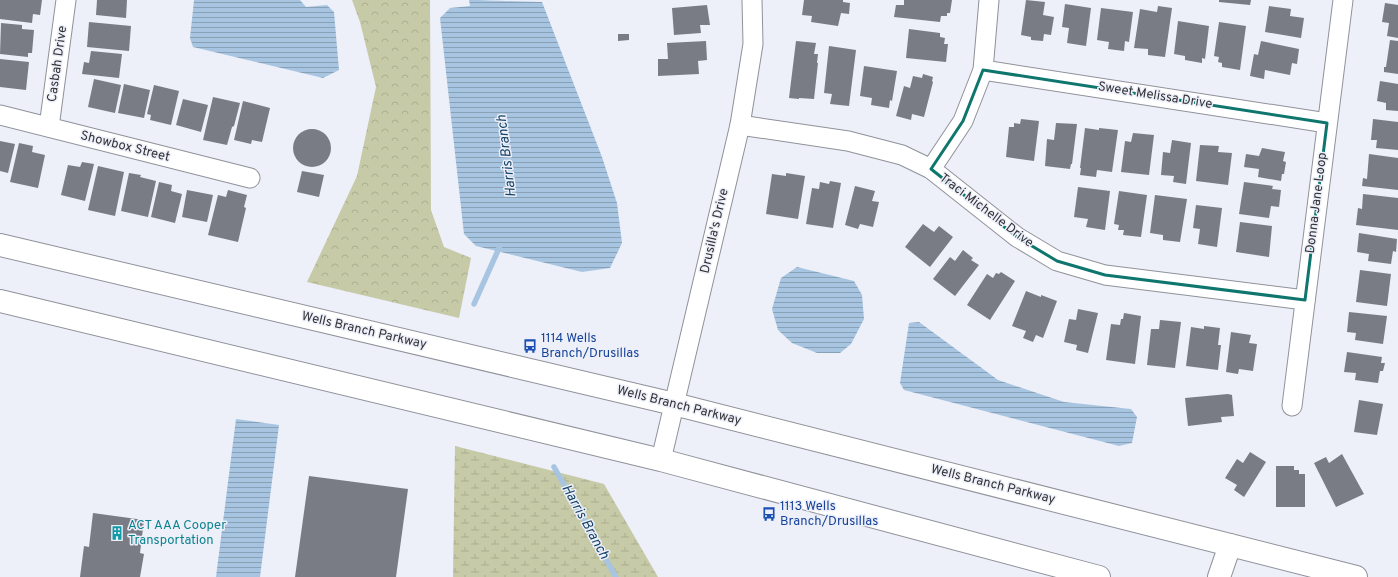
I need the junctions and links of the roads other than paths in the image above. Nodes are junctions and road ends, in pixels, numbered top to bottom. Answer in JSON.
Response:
{"nodes":[{"id":1,"x":66,"y":0,"type":"edge"},
{"id":2,"x":752,"y":0,"type":"edge"},
{"id":3,"x":989,"y":0,"type":"edge"},
{"id":4,"x":1343,"y":0,"type":"edge"},
{"id":5,"x":983,"y":70,"type":"junction"},
{"id":6,"x":0,"y":115,"type":"edge"},
{"id":7,"x":1327,"y":123,"type":"junction"},
{"id":8,"x":740,"y":125,"type":"junction"},
{"id":9,"x":49,"y":127,"type":"junction"},
{"id":10,"x":931,"y":169,"type":"junction"},
{"id":11,"x":250,"y":178,"type":"dead end"},
{"id":12,"x":0,"y":245,"type":"edge"},
{"id":13,"x":1305,"y":300,"type":"junction"},
{"id":14,"x":0,"y":301,"type":"edge"},
{"id":15,"x":674,"y":404,"type":"junction"},
{"id":16,"x":1292,"y":406,"type":"dead end"},
{"id":17,"x":661,"y":460,"type":"junction"},
{"id":18,"x":1230,"y":545,"type":"junction"},
{"id":19,"x":1099,"y":577,"type":"edge"},
{"id":20,"x":1219,"y":577,"type":"edge"},
{"id":21,"x":1356,"y":577,"type":"edge"}],
"edges":[{"from":1,"to":9,"type":"street","name":"Casbah Drive"},
{"from":2,"to":8,"type":"street","name":"Drusilla's Drive"},
{"from":3,"to":5,"type":"street"},
{"from":4,"to":7,"type":"street","name":"Donna Jane Loop"},
{"from":5,"to":7,"type":"street","name":"Sweet Melissa Drive"},
{"from":5,"to":10,"type":"street"},
{"from":6,"to":9,"type":"street","name":"Showbox Street"},
{"from":7,"to":13,"type":"street","name":"Donna Jane Loop"},
{"from":8,"to":10,"type":"street","name":"Traci Michelle Drive"},
{"from":8,"to":15,"type":"street","name":"Drusilla's Drive"},
{"from":9,"to":11,"type":"street","name":"Showbox Street"},
{"from":10,"to":13,"type":"street","name":"Traci Michelle Drive"},
{"from":12,"to":15,"type":"main road","name":"Wells Branch Parkway"},
{"from":13,"to":16,"type":"street","name":"Donna Jane Loop"},
{"from":14,"to":17,"type":"main road"},
{"from":15,"to":17,"type":"street","name":"Drusilla's Drive"},
{"from":15,"to":18,"type":"main road","name":"Wells Branch Parkway"},
{"from":17,"to":19,"type":"main road"},
{"from":18,"to":20,"type":"main road"},
{"from":18,"to":21,"type":"main road","name":"Wells Branch Parkway"}]}
